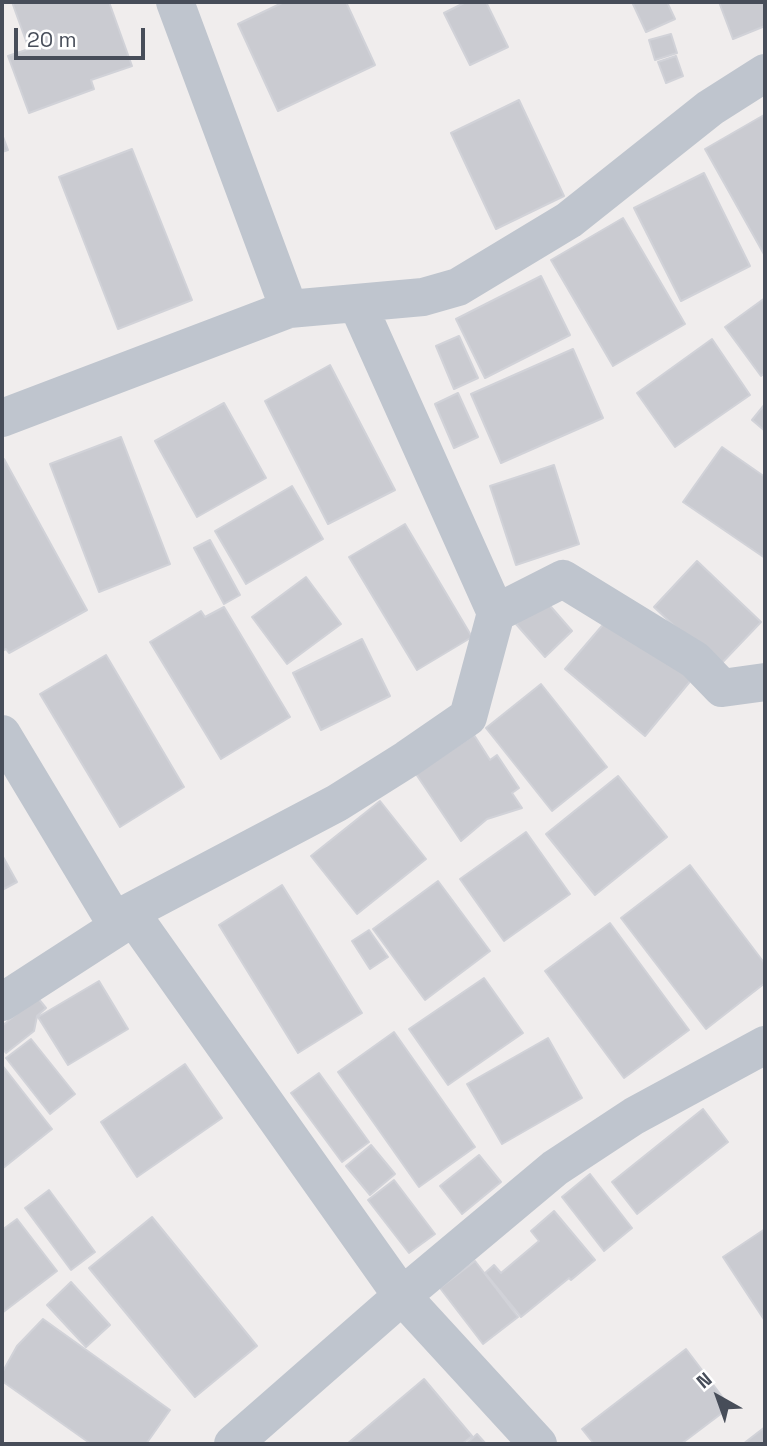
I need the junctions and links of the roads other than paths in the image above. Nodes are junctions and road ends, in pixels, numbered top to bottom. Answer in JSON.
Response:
{"nodes":[{"id":1,"x":175,"y":2,"type":"edge"},
{"id":2,"x":765,"y":73,"type":"edge"},
{"id":3,"x":357,"y":303,"type":"junction"},
{"id":4,"x":289,"y":309,"type":"junction"},
{"id":5,"x":2,"y":418,"type":"edge"},
{"id":6,"x":496,"y":613,"type":"junction"},
{"id":7,"x":765,"y":682,"type":"edge"},
{"id":8,"x":2,"y":734,"type":"edge"},
{"id":9,"x":124,"y":920,"type":"junction"},
{"id":10,"x":2,"y":1002,"type":"edge"},
{"id":11,"x":765,"y":1045,"type":"edge"},
{"id":12,"x":402,"y":1296,"type":"junction"},
{"id":13,"x":233,"y":1444,"type":"edge"},
{"id":14,"x":538,"y":1444,"type":"edge"}],
"edges":[{"from":1,"to":4,"type":"street"},
{"from":2,"to":3,"type":"street"},
{"from":3,"to":4,"type":"street"},
{"from":3,"to":6,"type":"street"},
{"from":4,"to":5,"type":"street"},
{"from":6,"to":7,"type":"street"},
{"from":6,"to":9,"type":"street"},
{"from":8,"to":9,"type":"street"},
{"from":9,"to":10,"type":"street"},
{"from":9,"to":12,"type":"street"},
{"from":11,"to":12,"type":"street"},
{"from":12,"to":13,"type":"street"},
{"from":12,"to":14,"type":"street"}]}
